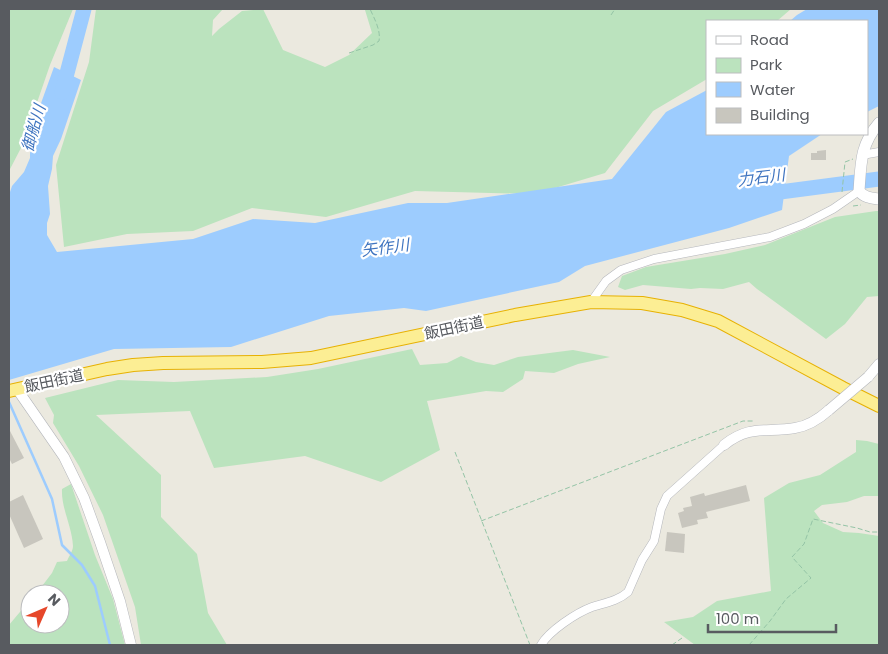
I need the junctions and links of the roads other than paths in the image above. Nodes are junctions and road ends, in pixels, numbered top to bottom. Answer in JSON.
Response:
{"nodes":[{"id":1,"x":879,"y":123,"type":"edge"},
{"id":2,"x":879,"y":152,"type":"edge"},
{"id":3,"x":861,"y":157,"type":"junction"},
{"id":4,"x":858,"y":191,"type":"junction"},
{"id":5,"x":879,"y":199,"type":"edge"},
{"id":6,"x":591,"y":302,"type":"junction"},
{"id":7,"x":879,"y":364,"type":"edge"},
{"id":8,"x":13,"y":390,"type":"edge"},
{"id":9,"x":879,"y":406,"type":"edge"},
{"id":10,"x":724,"y":445,"type":"joint"},
{"id":11,"x":131,"y":645,"type":"edge"},
{"id":12,"x":542,"y":645,"type":"edge"}],
"edges":[{"from":1,"to":3,"type":"main road"},
{"from":2,"to":3,"type":"street"},
{"from":3,"to":4,"type":"main road"},
{"from":4,"to":5,"type":"main road"},
{"from":4,"to":6,"type":"street"},
{"from":6,"to":8,"type":"highway","name":"飯田街道"},
{"from":6,"to":9,"type":"highway","name":"飯田街道"},
{"from":7,"to":10,"type":"street","bridge":true},
{"from":8,"to":11,"type":"street"},
{"from":10,"to":12,"type":"street"}]}
